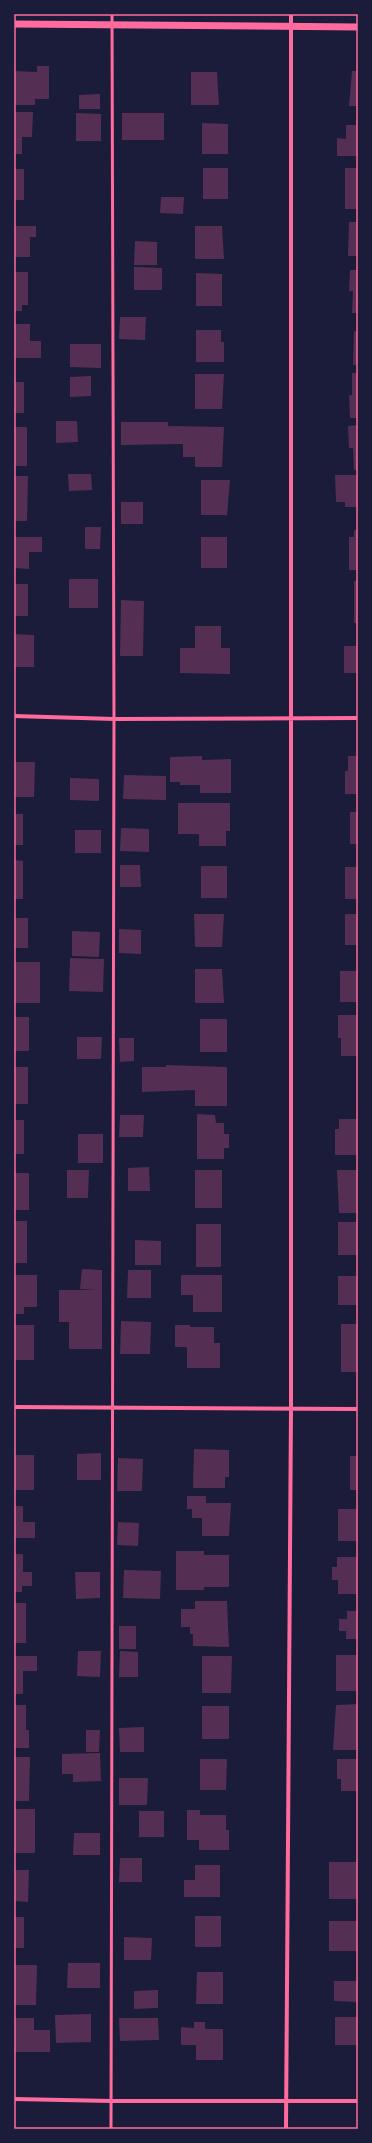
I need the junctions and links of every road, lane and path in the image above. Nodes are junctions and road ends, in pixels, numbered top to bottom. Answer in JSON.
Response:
{"nodes":[{"id":1,"x":112,"y":14,"type":"edge"},
{"id":2,"x":291,"y":14,"type":"edge"},
{"id":3,"x":14,"y":24,"type":"edge"},
{"id":4,"x":112,"y":26,"type":"junction"},
{"id":5,"x":291,"y":27,"type":"junction"},
{"id":6,"x":358,"y":27,"type":"edge"},
{"id":7,"x":14,"y":716,"type":"edge"},
{"id":8,"x":358,"y":718,"type":"edge"},
{"id":9,"x":114,"y":719,"type":"junction"},
{"id":10,"x":291,"y":719,"type":"junction"},
{"id":11,"x":14,"y":1407,"type":"edge"},
{"id":12,"x":113,"y":1409,"type":"junction"},
{"id":13,"x":291,"y":1409,"type":"junction"},
{"id":14,"x":358,"y":1409,"type":"edge"},
{"id":15,"x":14,"y":2099,"type":"edge"},
{"id":16,"x":111,"y":2101,"type":"junction"},
{"id":17,"x":286,"y":2101,"type":"junction"},
{"id":18,"x":358,"y":2101,"type":"edge"},
{"id":19,"x":110,"y":2129,"type":"edge"},
{"id":20,"x":286,"y":2129,"type":"edge"}],
"edges":[{"from":1,"to":4,"type":"lane"},
{"from":2,"to":5,"type":"street"},
{"from":3,"to":4,"type":"street"},
{"from":4,"to":5,"type":"street"},
{"from":4,"to":9,"type":"lane"},
{"from":5,"to":6,"type":"street"},
{"from":5,"to":10,"type":"street"},
{"from":7,"to":9,"type":"street"},
{"from":8,"to":10,"type":"street"},
{"from":9,"to":10,"type":"street"},
{"from":9,"to":12,"type":"lane"},
{"from":10,"to":13,"type":"street"},
{"from":11,"to":12,"type":"street"},
{"from":12,"to":13,"type":"street"},
{"from":12,"to":16,"type":"lane"},
{"from":13,"to":14,"type":"street"},
{"from":13,"to":17,"type":"street"},
{"from":15,"to":16,"type":"street"},
{"from":16,"to":17,"type":"street"},
{"from":16,"to":19,"type":"lane"},
{"from":17,"to":18,"type":"street"},
{"from":17,"to":20,"type":"street"}]}
